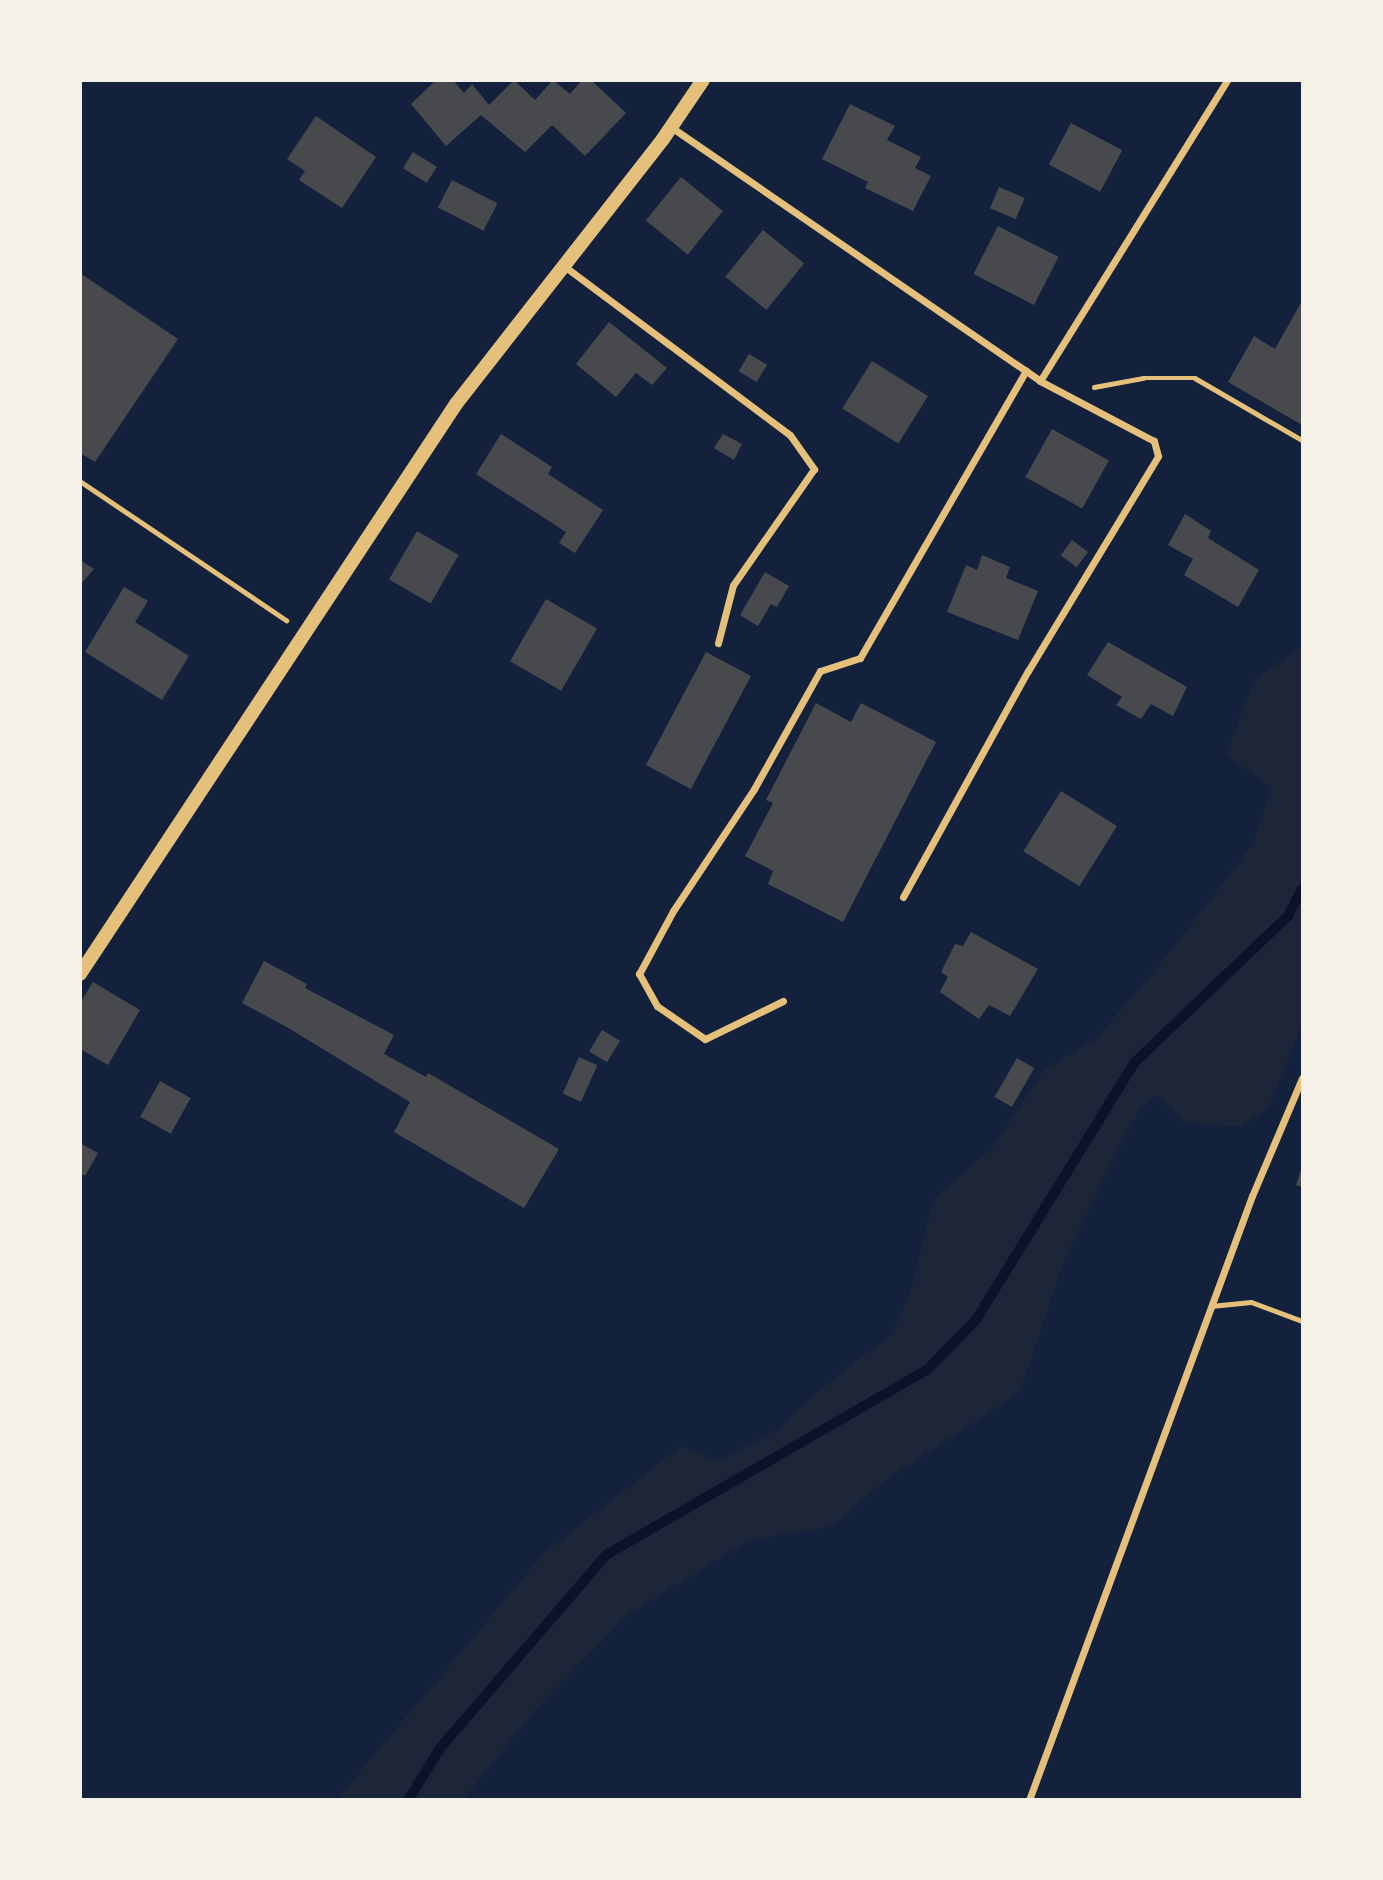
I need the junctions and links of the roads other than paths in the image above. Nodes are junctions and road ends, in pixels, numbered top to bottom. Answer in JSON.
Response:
{"nodes":[{"id":1,"x":703,"y":80,"type":"edge"},
{"id":2,"x":1227,"y":80,"type":"edge"},
{"id":3,"x":671,"y":127,"type":"junction"},
{"id":4,"x":564,"y":266,"type":"junction"},
{"id":5,"x":1026,"y":371,"type":"junction"},
{"id":6,"x":1040,"y":381,"type":"junction"},
{"id":7,"x":718,"y":643,"type":"dead end"},
{"id":8,"x":903,"y":897,"type":"dead end"},
{"id":9,"x":80,"y":974,"type":"edge"},
{"id":10,"x":783,"y":1001,"type":"dead end"},
{"id":11,"x":1303,"y":1078,"type":"edge"},
{"id":12,"x":1211,"y":1306,"type":"junction"},
{"id":13,"x":1303,"y":1321,"type":"edge"},
{"id":14,"x":1029,"y":1800,"type":"edge"}],
"edges":[{"from":1,"to":3,"type":"main road"},
{"from":2,"to":6,"type":"street"},
{"from":3,"to":4,"type":"main road"},
{"from":3,"to":5,"type":"street"},
{"from":4,"to":7,"type":"street"},
{"from":4,"to":9,"type":"main road"},
{"from":5,"to":6,"type":"street"},
{"from":5,"to":10,"type":"street"},
{"from":6,"to":8,"type":"street"},
{"from":11,"to":12,"type":"street"},
{"from":12,"to":13,"type":"lane"},
{"from":12,"to":14,"type":"street"}]}
